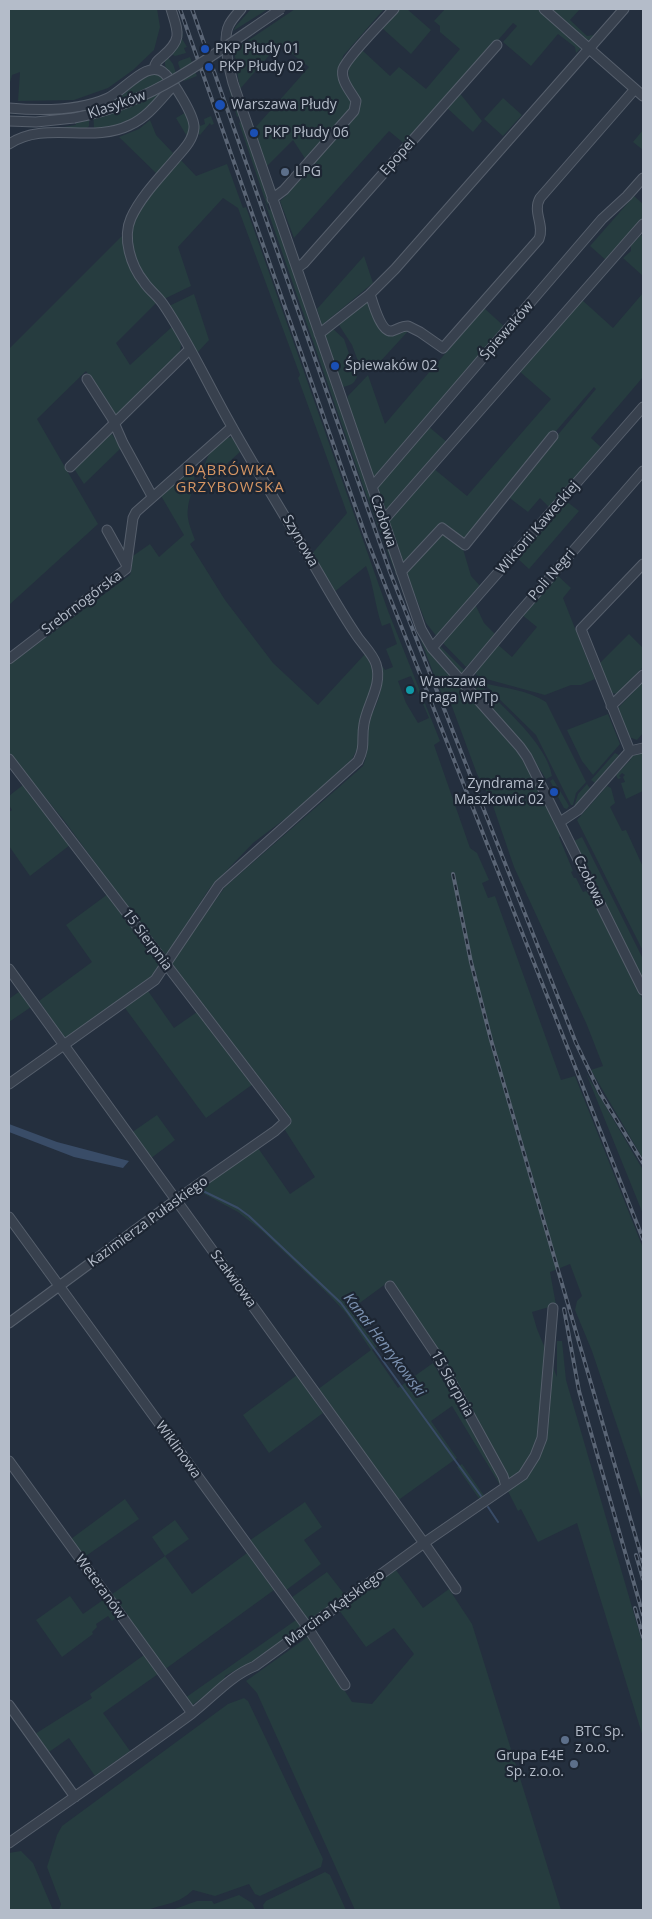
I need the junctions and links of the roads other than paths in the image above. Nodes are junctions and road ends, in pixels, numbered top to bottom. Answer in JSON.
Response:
{"nodes":[{"id":1,"x":171,"y":9,"type":"edge"},
{"id":2,"x":241,"y":9,"type":"edge"},
{"id":3,"x":282,"y":9,"type":"edge"},
{"id":4,"x":394,"y":9,"type":"edge"},
{"id":5,"x":544,"y":9,"type":"edge"},
{"id":6,"x":624,"y":9,"type":"edge"},
{"id":7,"x":497,"y":45,"type":"dead end"},
{"id":8,"x":590,"y":49,"type":"junction"},
{"id":9,"x":154,"y":68,"type":"junction"},
{"id":10,"x":173,"y":86,"type":"junction"},
{"id":11,"x":635,"y":88,"type":"junction"},
{"id":12,"x":643,"y":96,"type":"edge"},
{"id":13,"x":9,"y":108,"type":"edge"},
{"id":14,"x":9,"y":121,"type":"edge"},
{"id":15,"x":9,"y":144,"type":"edge"},
{"id":16,"x":643,"y":178,"type":"edge"},
{"id":17,"x":272,"y":199,"type":"junction"},
{"id":18,"x":643,"y":224,"type":"edge"},
{"id":19,"x":297,"y":268,"type":"junction"},
{"id":20,"x":370,"y":294,"type":"junction"},
{"id":21,"x":319,"y":334,"type":"junction"},
{"id":22,"x":190,"y":349,"type":"junction"},
{"id":23,"x":87,"y":379,"type":"dead end"},
{"id":24,"x":643,"y":407,"type":"edge"},
{"id":25,"x":115,"y":424,"type":"junction"},
{"id":26,"x":232,"y":427,"type":"junction"},
{"id":27,"x":553,"y":436,"type":"dead end"},
{"id":28,"x":70,"y":467,"type":"dead end"},
{"id":29,"x":643,"y":470,"type":"edge"},
{"id":30,"x":372,"y":487,"type":"junction"},
{"id":31,"x":152,"y":496,"type":"junction"},
{"id":32,"x":383,"y":521,"type":"junction"},
{"id":33,"x":107,"y":530,"type":"dead end"},
{"id":34,"x":126,"y":564,"type":"junction"},
{"id":35,"x":643,"y":564,"type":"edge"},
{"id":36,"x":401,"y":572,"type":"junction"},
{"id":37,"x":432,"y":648,"type":"junction"},
{"id":38,"x":9,"y":659,"type":"edge"},
{"id":39,"x":643,"y":674,"type":"edge"},
{"id":40,"x":462,"y":681,"type":"junction"},
{"id":41,"x":610,"y":706,"type":"junction"},
{"id":42,"x":643,"y":748,"type":"edge"},
{"id":43,"x":630,"y":751,"type":"junction"},
{"id":44,"x":9,"y":759,"type":"edge"},
{"id":45,"x":560,"y":822,"type":"junction"},
{"id":46,"x":165,"y":964,"type":"junction"},
{"id":47,"x":9,"y":969,"type":"edge"},
{"id":48,"x":643,"y":990,"type":"edge"},
{"id":49,"x":64,"y":1045,"type":"junction"},
{"id":50,"x":9,"y":1084,"type":"edge"},
{"id":51,"x":286,"y":1121,"type":"joint"},
{"id":52,"x":176,"y":1200,"type":"junction"},
{"id":53,"x":9,"y":1217,"type":"edge"},
{"id":54,"x":59,"y":1286,"type":"junction"},
{"id":55,"x":390,"y":1286,"type":"dead end"},
{"id":56,"x":553,"y":1308,"type":"dead end"},
{"id":57,"x":9,"y":1323,"type":"edge"},
{"id":58,"x":9,"y":1461,"type":"edge"},
{"id":59,"x":506,"y":1486,"type":"junction"},
{"id":60,"x":424,"y":1543,"type":"junction"},
{"id":61,"x":456,"y":1589,"type":"dead end"},
{"id":62,"x":308,"y":1628,"type":"junction"},
{"id":63,"x":345,"y":1685,"type":"dead end"},
{"id":64,"x":9,"y":1705,"type":"edge"},
{"id":65,"x":192,"y":1713,"type":"junction"},
{"id":66,"x":75,"y":1796,"type":"junction"},
{"id":67,"x":9,"y":1843,"type":"edge"}],
"edges":[{"from":1,"to":9,"type":"street"},
{"from":2,"to":17,"type":"street","name":"Czołowa"},
{"from":3,"to":14,"type":"street","name":"Klasyków","bridge":true},
{"from":4,"to":17,"type":"street"},
{"from":5,"to":8,"type":"street"},
{"from":6,"to":8,"type":"street"},
{"from":7,"to":19,"type":"street","name":"Epopei"},
{"from":8,"to":11,"type":"street"},
{"from":8,"to":20,"type":"street"},
{"from":9,"to":10,"type":"street","name":"Szynowa"},
{"from":9,"to":13,"type":"street"},
{"from":10,"to":15,"type":"street"},
{"from":10,"to":22,"type":"street","name":"Szynowa"},
{"from":11,"to":12,"type":"street"},
{"from":11,"to":20,"type":"street"},
{"from":16,"to":30,"type":"street","name":"Śpiewaków"},
{"from":17,"to":19,"type":"street","name":"Czołowa"},
{"from":18,"to":32,"type":"street"},
{"from":19,"to":21,"type":"street","name":"Czołowa"},
{"from":20,"to":21,"type":"street"},
{"from":21,"to":30,"type":"street","name":"Czołowa"},
{"from":22,"to":25,"type":"street"},
{"from":22,"to":26,"type":"street","name":"Szynowa"},
{"from":23,"to":25,"type":"street"},
{"from":24,"to":37,"type":"street","name":"Wiktorii Kaweckiej"},
{"from":25,"to":28,"type":"street"},
{"from":25,"to":31,"type":"street"},
{"from":26,"to":31,"type":"street","name":"Srebrnogórska"},
{"from":26,"to":46,"type":"street","name":"Szynowa"},
{"from":27,"to":36,"type":"street"},
{"from":29,"to":40,"type":"street","name":"Poli Negri"},
{"from":30,"to":32,"type":"street","name":"Czołowa"},
{"from":31,"to":34,"type":"street","name":"Srebrnogórska"},
{"from":32,"to":36,"type":"street","name":"Czołowa"},
{"from":33,"to":34,"type":"street"},
{"from":34,"to":38,"type":"street","name":"Srebrnogórska"},
{"from":35,"to":41,"type":"street"},
{"from":36,"to":37,"type":"street","name":"Czołowa"},
{"from":37,"to":40,"type":"street","name":"Czołowa"},
{"from":39,"to":41,"type":"street"},
{"from":40,"to":45,"type":"street","name":"Czołowa"},
{"from":41,"to":43,"type":"street"},
{"from":42,"to":43,"type":"street"},
{"from":43,"to":45,"type":"street"},
{"from":44,"to":46,"type":"street","name":"15 Sierpnia"},
{"from":45,"to":48,"type":"street","name":"Czołowa"},
{"from":46,"to":49,"type":"street","name":"Szynowa"},
{"from":46,"to":51,"type":"street","name":"15 Sierpnia"},
{"from":47,"to":49,"type":"street","name":"Szałwiowa"},
{"from":49,"to":50,"type":"street","name":"Szynowa"},
{"from":49,"to":52,"type":"street","name":"Szałwiowa"},
{"from":51,"to":52,"type":"street","name":"Kazimierza Pułaskiego"},
{"from":52,"to":54,"type":"street","name":"Kazimierza Pułaskiego"},
{"from":52,"to":60,"type":"street","name":"Szałwiowa"},
{"from":53,"to":54,"type":"street","name":"Wiklinowa"},
{"from":54,"to":57,"type":"street","name":"Kazimierza Pułaskiego"},
{"from":54,"to":62,"type":"street","name":"Wiklinowa"},
{"from":55,"to":59,"type":"street","name":"15 Sierpnia"},
{"from":56,"to":59,"type":"street","name":"Marcina Kątskiego"},
{"from":58,"to":65,"type":"street","name":"Weteranów"},
{"from":59,"to":60,"type":"street","name":"Marcina Kątskiego"},
{"from":60,"to":61,"type":"street","name":"Szałwiowa"},
{"from":60,"to":62,"type":"street","name":"Marcina Kątskiego"},
{"from":62,"to":63,"type":"street","name":"Wiklinowa"},
{"from":62,"to":65,"type":"street","name":"Marcina Kątskiego"},
{"from":64,"to":66,"type":"street"},
{"from":65,"to":66,"type":"street","name":"Marcina Kątskiego"},
{"from":66,"to":67,"type":"street","name":"Marcina Kątskiego"}]}
